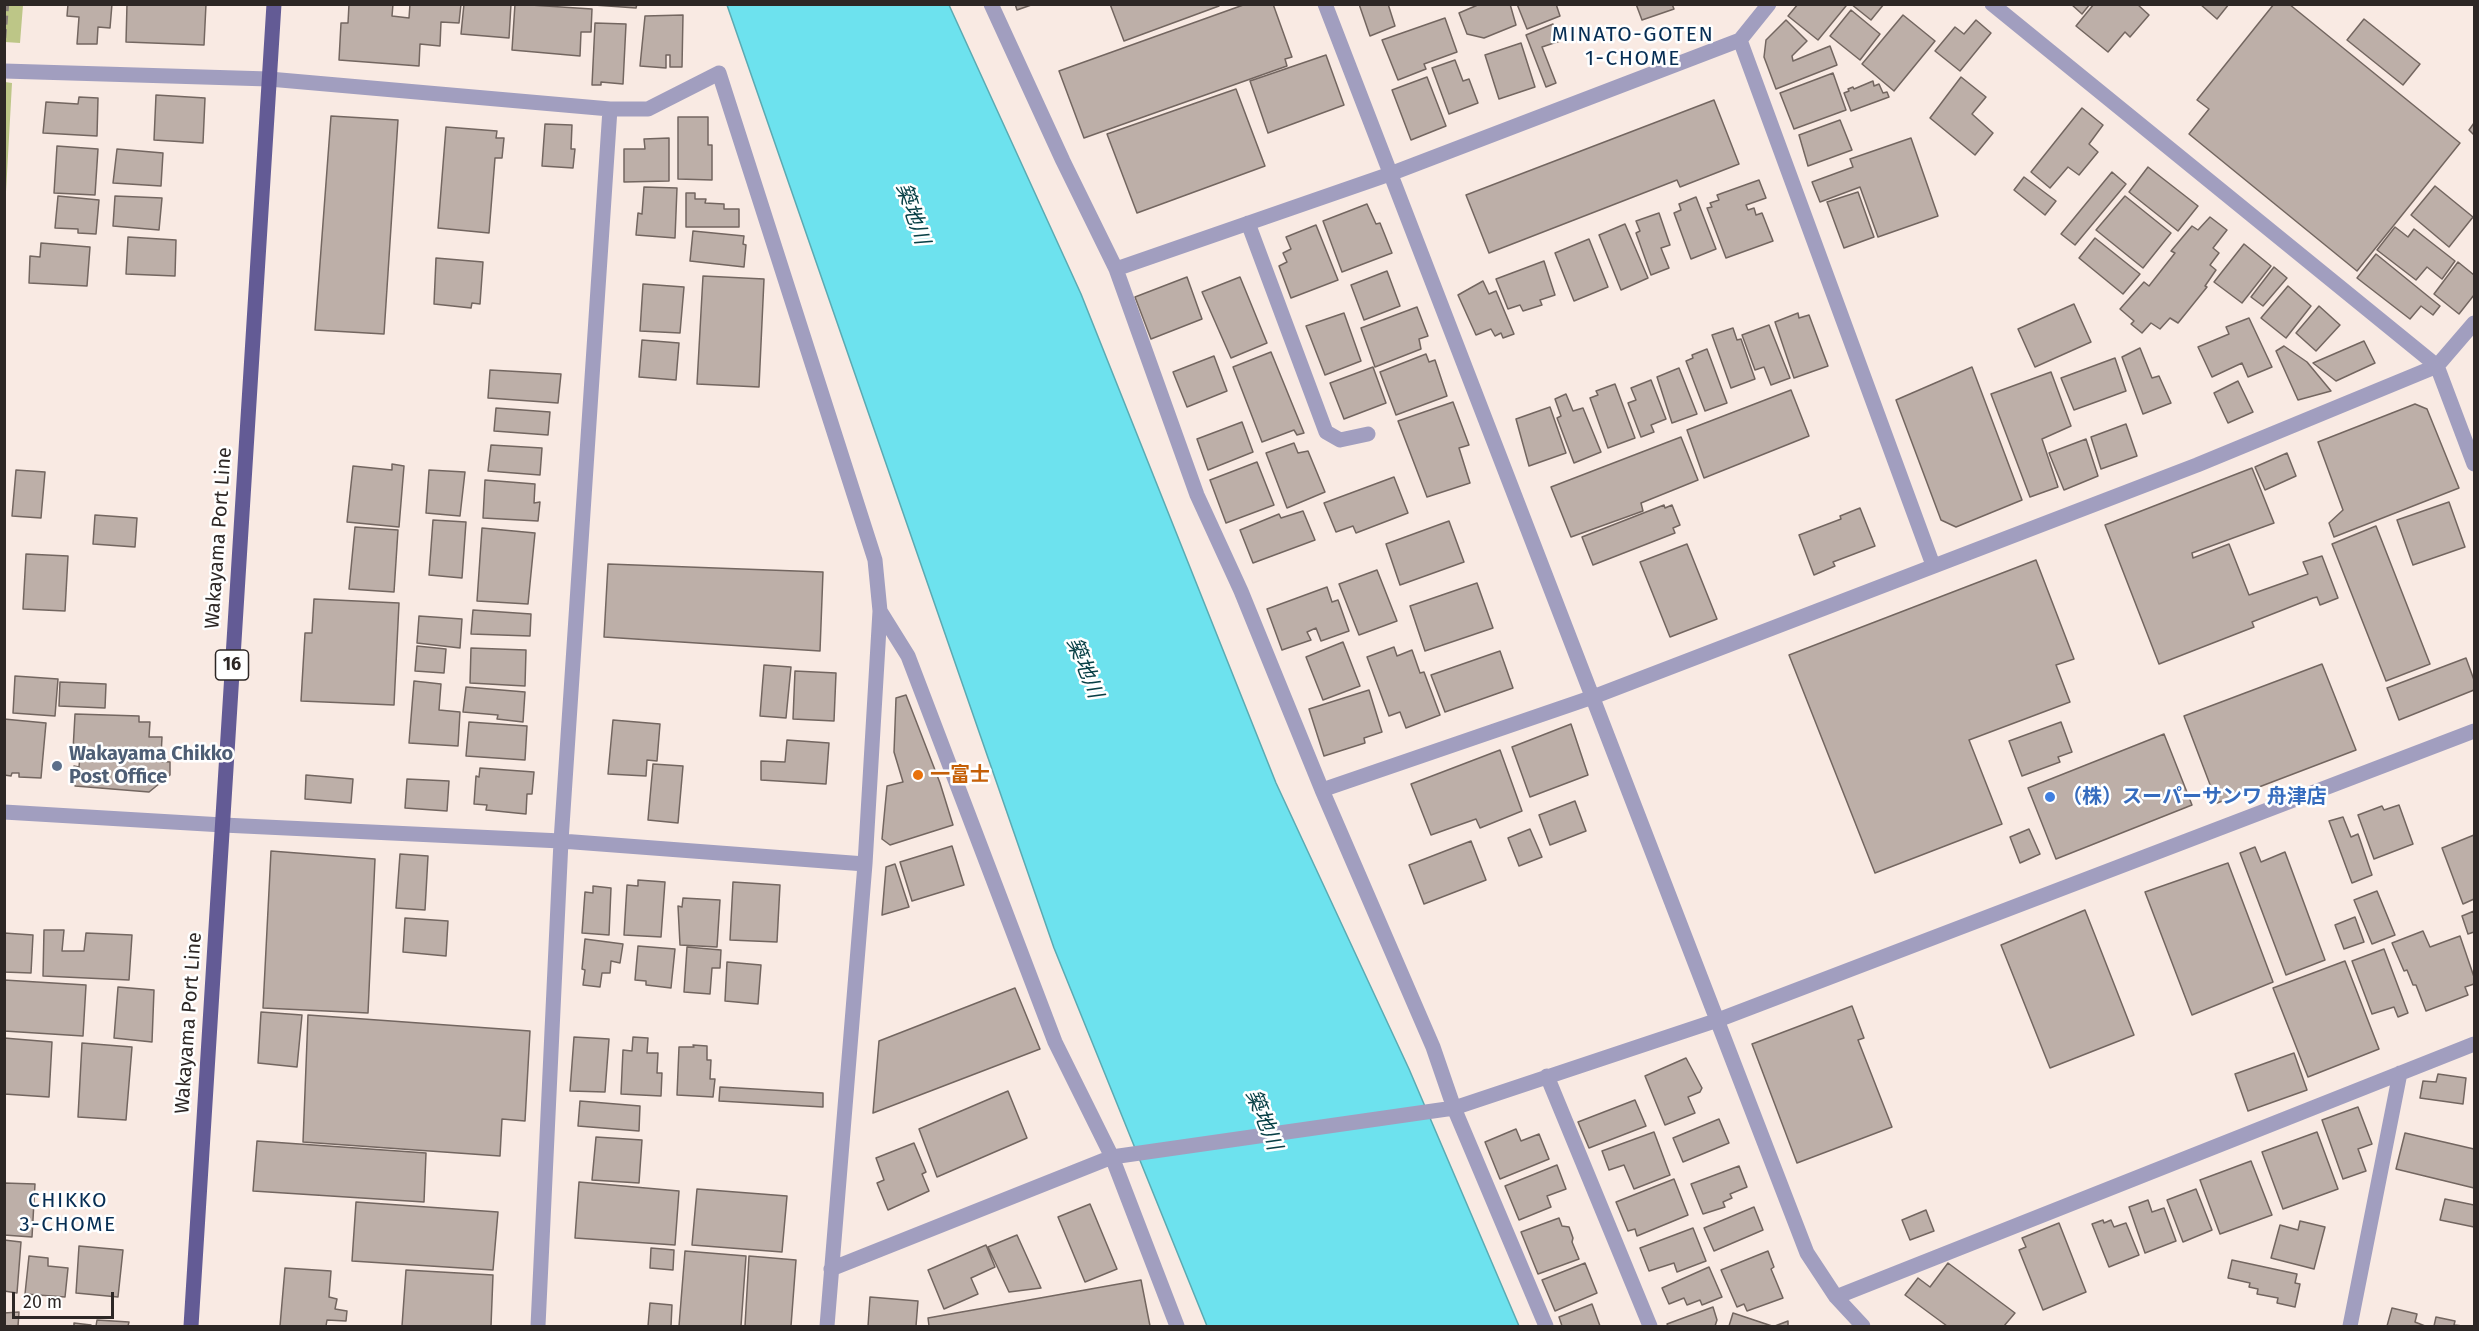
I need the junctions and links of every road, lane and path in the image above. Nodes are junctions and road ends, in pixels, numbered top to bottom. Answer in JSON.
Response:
{"nodes":[{"id":1,"x":274,"y":4,"type":"edge"},
{"id":2,"x":991,"y":4,"type":"edge"},
{"id":3,"x":1325,"y":4,"type":"edge"},
{"id":4,"x":1769,"y":4,"type":"edge"},
{"id":5,"x":1992,"y":4,"type":"edge"},
{"id":6,"x":1740,"y":40,"type":"junction"},
{"id":7,"x":4,"y":70,"type":"edge"},
{"id":8,"x":269,"y":79,"type":"junction"},
{"id":9,"x":610,"y":110,"type":"junction"},
{"id":10,"x":1389,"y":174,"type":"junction"},
{"id":11,"x":1248,"y":223,"type":"junction"},
{"id":12,"x":1116,"y":269,"type":"junction"},
{"id":13,"x":2475,"y":323,"type":"edge"},
{"id":14,"x":2437,"y":366,"type":"junction"},
{"id":15,"x":1368,"y":434,"type":"dead end"},
{"id":16,"x":2475,"y":464,"type":"edge"},
{"id":17,"x":1933,"y":565,"type":"junction"},
{"id":18,"x":880,"y":611,"type":"junction"},
{"id":19,"x":1593,"y":698,"type":"junction"},
{"id":20,"x":2475,"y":731,"type":"edge"},
{"id":21,"x":1322,"y":790,"type":"junction"},
{"id":22,"x":4,"y":812,"type":"edge"},
{"id":23,"x":223,"y":825,"type":"junction"},
{"id":24,"x":561,"y":841,"type":"junction"},
{"id":25,"x":865,"y":864,"type":"junction"},
{"id":26,"x":1718,"y":1020,"type":"junction"},
{"id":27,"x":2475,"y":1044,"type":"edge"},
{"id":28,"x":2400,"y":1073,"type":"junction"},
{"id":29,"x":1547,"y":1076,"type":"junction"},
{"id":30,"x":1454,"y":1108,"type":"junction"},
{"id":31,"x":1112,"y":1156,"type":"junction"},
{"id":32,"x":831,"y":1269,"type":"junction"},
{"id":33,"x":1836,"y":1297,"type":"junction"},
{"id":34,"x":191,"y":1326,"type":"edge"},
{"id":35,"x":538,"y":1326,"type":"edge"},
{"id":36,"x":827,"y":1326,"type":"edge"},
{"id":37,"x":1177,"y":1326,"type":"edge"},
{"id":38,"x":1546,"y":1326,"type":"edge"},
{"id":39,"x":1650,"y":1326,"type":"edge"},
{"id":40,"x":1863,"y":1326,"type":"edge"},
{"id":41,"x":2350,"y":1326,"type":"edge"}],
"edges":[{"from":1,"to":8,"type":"main road","name":"Wakayama Port Line","number":"16"},
{"from":2,"to":12,"type":"street"},
{"from":3,"to":10,"type":"street"},
{"from":4,"to":6,"type":"street"},
{"from":5,"to":14,"type":"street"},
{"from":6,"to":10,"type":"street"},
{"from":6,"to":17,"type":"street"},
{"from":7,"to":8,"type":"street"},
{"from":8,"to":9,"type":"street"},
{"from":8,"to":23,"type":"main road","name":"Wakayama Port Line","number":"16"},
{"from":9,"to":18,"type":"street"},
{"from":9,"to":24,"type":"street"},
{"from":10,"to":11,"type":"street"},
{"from":10,"to":19,"type":"street"},
{"from":11,"to":12,"type":"street"},
{"from":11,"to":15,"type":"street"},
{"from":12,"to":21,"type":"street"},
{"from":13,"to":14,"type":"street"},
{"from":14,"to":16,"type":"street"},
{"from":14,"to":17,"type":"street"},
{"from":17,"to":19,"type":"street"},
{"from":18,"to":25,"type":"street"},
{"from":18,"to":31,"type":"street"},
{"from":19,"to":21,"type":"street"},
{"from":19,"to":26,"type":"street"},
{"from":20,"to":26,"type":"street"},
{"from":21,"to":30,"type":"street"},
{"from":22,"to":23,"type":"street"},
{"from":23,"to":24,"type":"street"},
{"from":23,"to":34,"type":"main road","name":"Wakayama Port Line","number":"16"},
{"from":24,"to":25,"type":"street"},
{"from":24,"to":35,"type":"street"},
{"from":25,"to":32,"type":"street"},
{"from":26,"to":29,"type":"street"},
{"from":26,"to":33,"type":"street"},
{"from":27,"to":28,"type":"street"},
{"from":28,"to":33,"type":"street"},
{"from":28,"to":41,"type":"street"},
{"from":29,"to":30,"type":"street"},
{"from":29,"to":39,"type":"street"},
{"from":30,"to":31,"type":"street"},
{"from":30,"to":38,"type":"street"},
{"from":31,"to":32,"type":"street"},
{"from":31,"to":37,"type":"street"},
{"from":32,"to":36,"type":"street"},
{"from":33,"to":40,"type":"street"}]}
